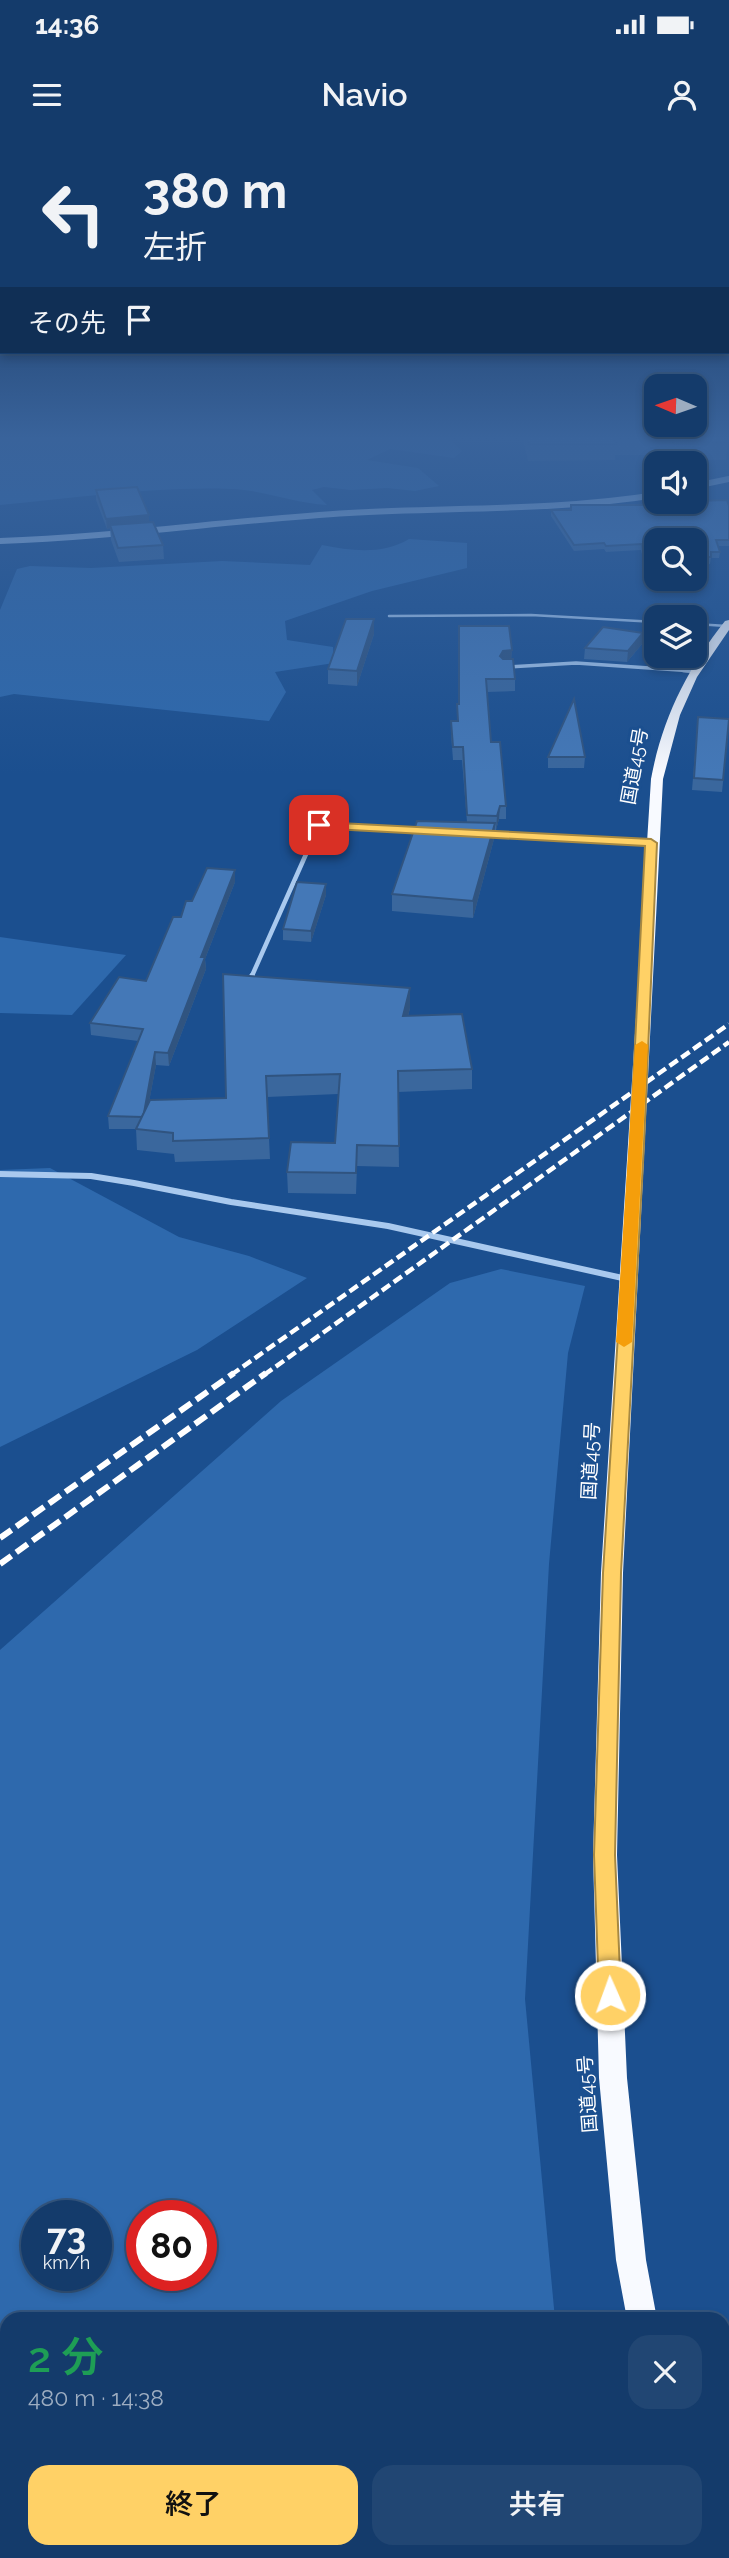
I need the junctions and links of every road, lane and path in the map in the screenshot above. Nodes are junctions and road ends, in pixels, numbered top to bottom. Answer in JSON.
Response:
{"nodes":[{"id":1,"x":389,"y":615,"type":"dead end"},
{"id":2,"x":644,"y":621,"type":"edge"},
{"id":3,"x":707,"y":624,"type":"edge"},
{"id":4,"x":728,"y":624,"type":"edge"},
{"id":5,"x":504,"y":667,"type":"edge"},
{"id":6,"x":694,"y":671,"type":"junction"},
{"id":7,"x":428,"y":831,"type":"edge"},
{"id":8,"x":482,"y":834,"type":"edge"},
{"id":9,"x":651,"y":843,"type":"junction"},
{"id":10,"x":250,"y":981,"type":"edge"},
{"id":11,"x":0,"y":1174,"type":"edge"},
{"id":12,"x":628,"y":1279,"type":"junction"},
{"id":13,"x":641,"y":2312,"type":"edge"}],
"edges":[{"from":1,"to":2,"type":"lane"},
{"from":3,"to":4,"type":"lane"},
{"from":4,"to":6,"type":"highway","name":"国道45号"},
{"from":5,"to":6,"type":"street"},
{"from":6,"to":9,"type":"highway","name":"国道45号"},
{"from":7,"to":10,"type":"street"},
{"from":8,"to":9,"type":"street"},
{"from":9,"to":12,"type":"highway","name":"国道45号"},
{"from":11,"to":12,"type":"street"},
{"from":12,"to":13,"type":"highway","name":"国道45号"}]}
